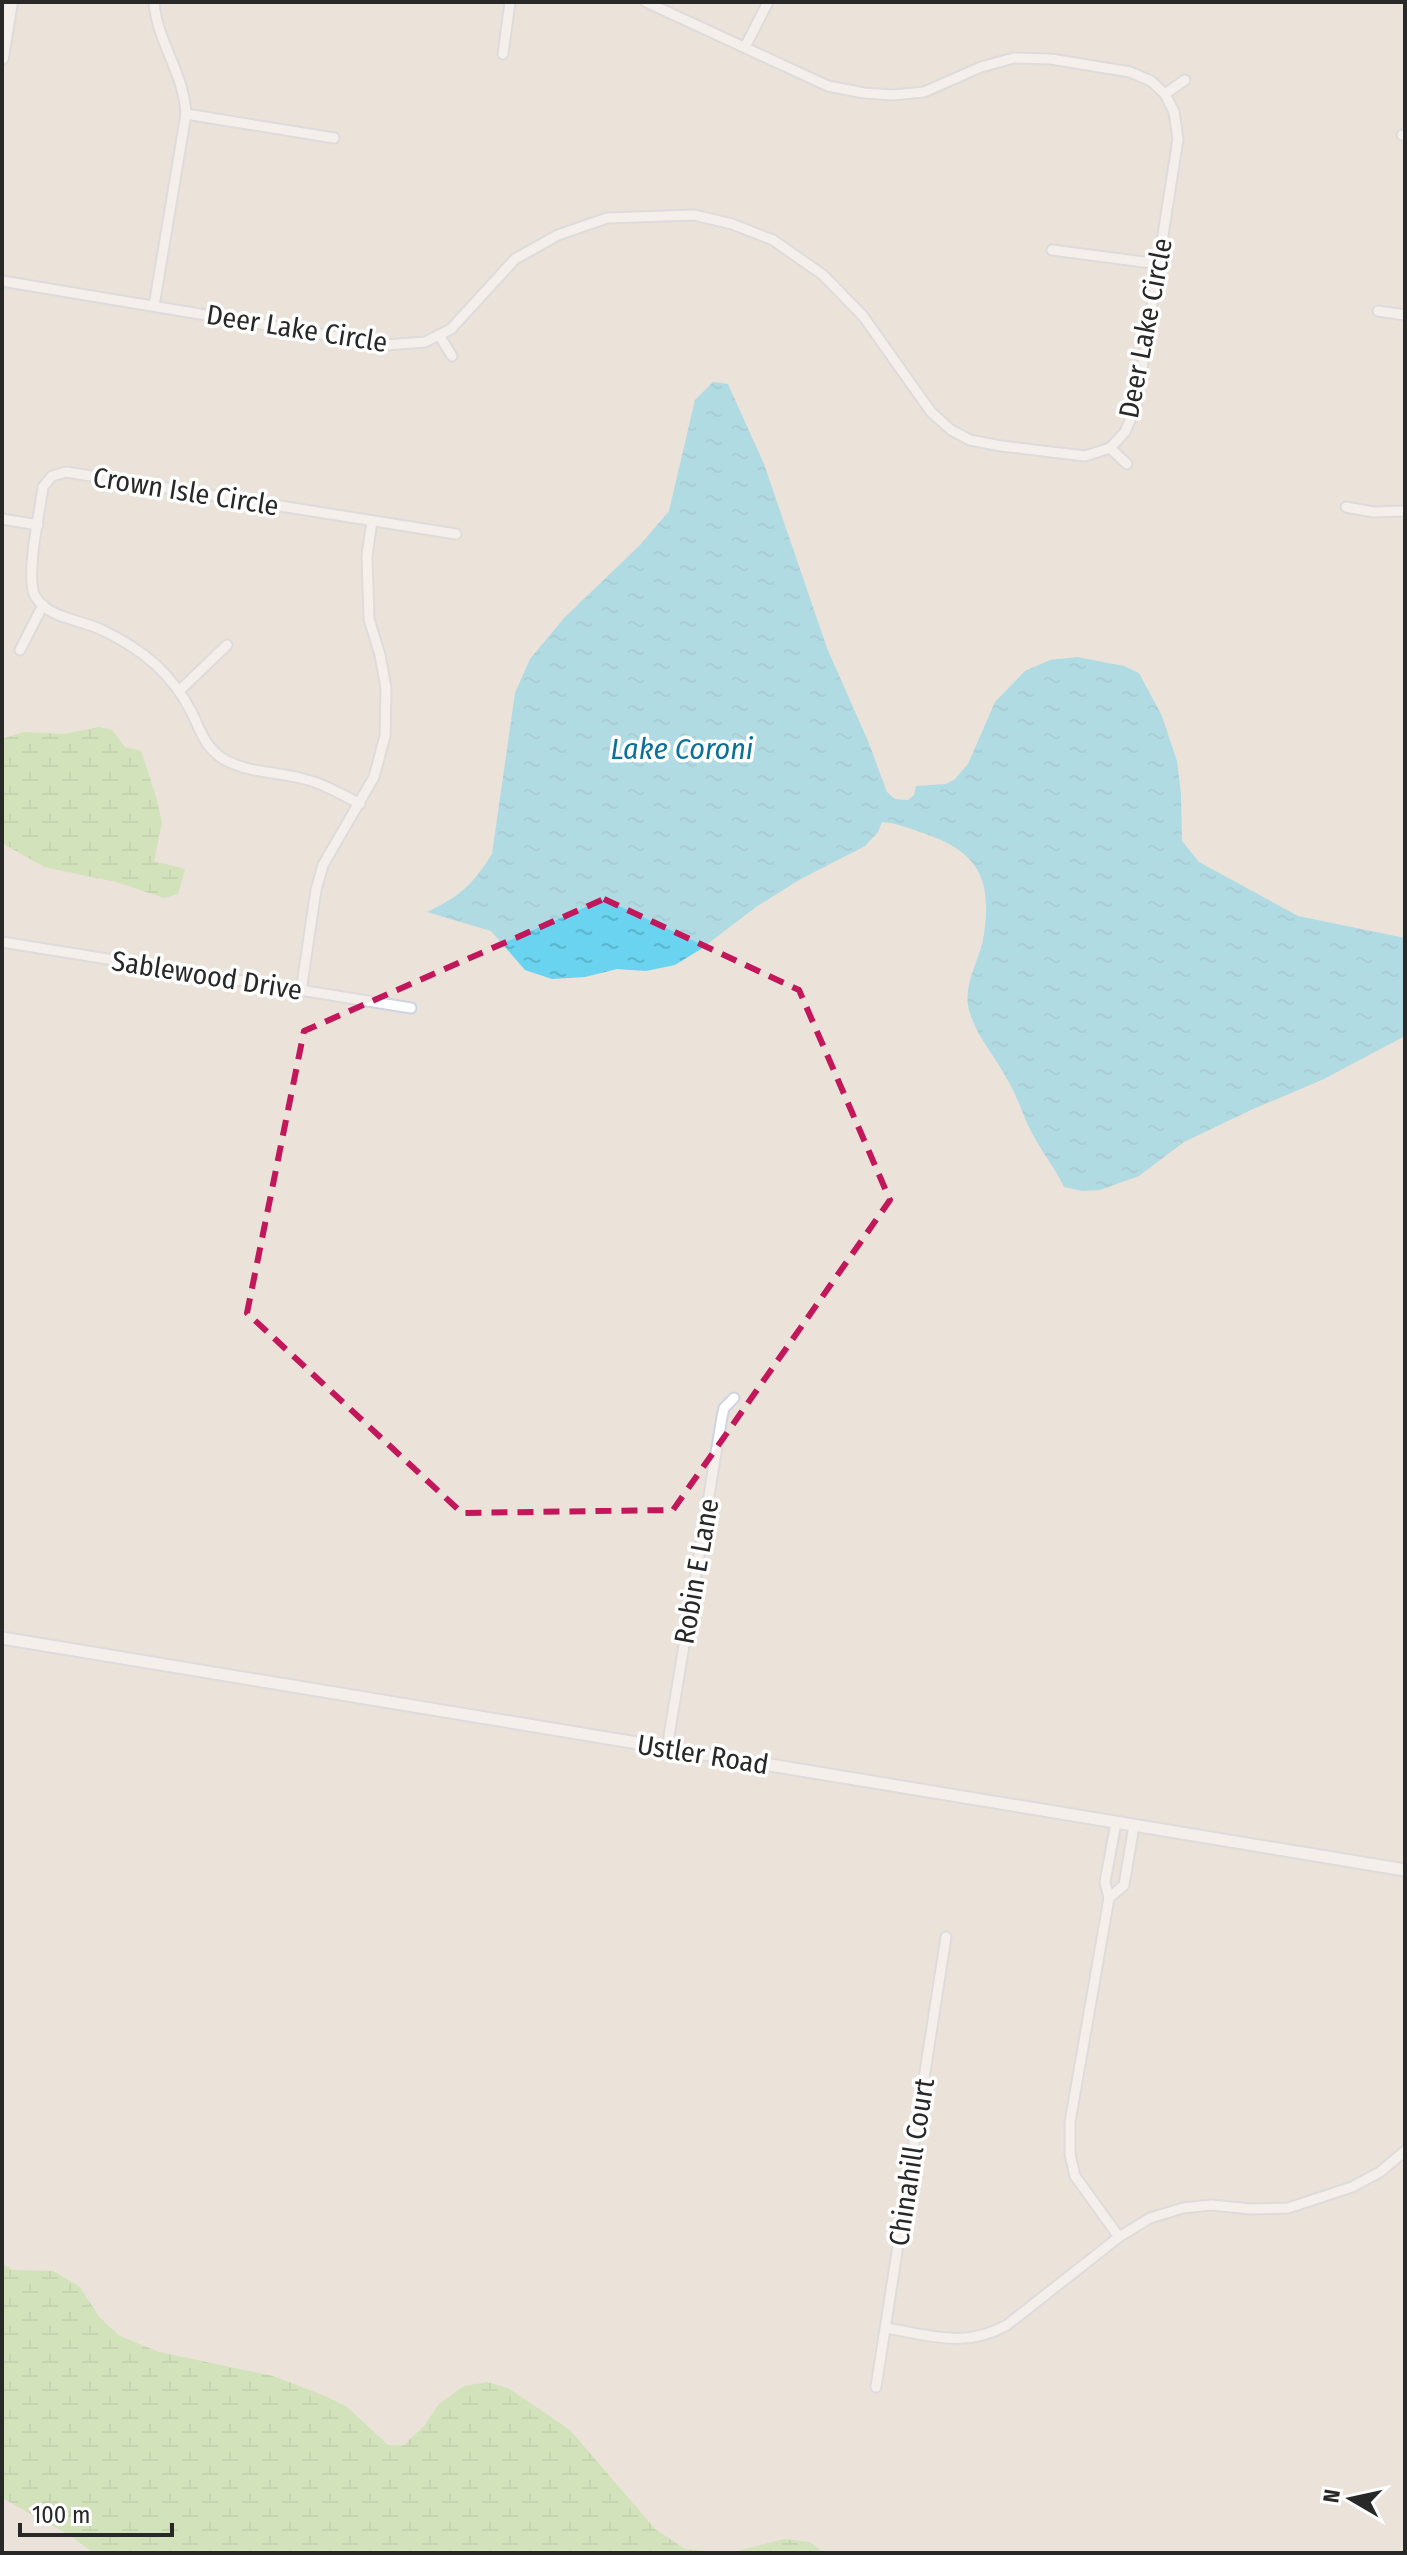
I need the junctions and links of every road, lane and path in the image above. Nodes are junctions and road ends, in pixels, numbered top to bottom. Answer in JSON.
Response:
{"nodes":[{"id":1,"x":11,"y":2,"type":"edge"},
{"id":2,"x":154,"y":2,"type":"edge"},
{"id":3,"x":510,"y":2,"type":"edge"},
{"id":4,"x":646,"y":2,"type":"edge"},
{"id":5,"x":768,"y":2,"type":"edge"},
{"id":6,"x":745,"y":47,"type":"junction"},
{"id":7,"x":503,"y":54,"type":"dead end"},
{"id":8,"x":2,"y":58,"type":"edge"},
{"id":9,"x":1185,"y":80,"type":"dead end"},
{"id":10,"x":1165,"y":94,"type":"junction"},
{"id":11,"x":186,"y":114,"type":"junction"},
{"id":12,"x":334,"y":138,"type":"dead end"},
{"id":13,"x":1052,"y":250,"type":"dead end"},
{"id":14,"x":1159,"y":264,"type":"junction"},
{"id":15,"x":2,"y":281,"type":"edge"},
{"id":16,"x":154,"y":306,"type":"junction"},
{"id":17,"x":1378,"y":311,"type":"dead end"},
{"id":18,"x":1405,"y":315,"type":"edge"},
{"id":19,"x":439,"y":335,"type":"junction"},
{"id":20,"x":452,"y":356,"type":"dead end"},
{"id":21,"x":1110,"y":448,"type":"junction"},
{"id":22,"x":1127,"y":464,"type":"dead end"},
{"id":23,"x":1346,"y":507,"type":"dead end"},
{"id":24,"x":1405,"y":511,"type":"edge"},
{"id":25,"x":2,"y":519,"type":"edge"},
{"id":26,"x":372,"y":521,"type":"junction"},
{"id":27,"x":38,"y":525,"type":"junction"},
{"id":28,"x":456,"y":534,"type":"dead end"},
{"id":29,"x":43,"y":605,"type":"junction"},
{"id":30,"x":227,"y":645,"type":"dead end"},
{"id":31,"x":20,"y":650,"type":"dead end"},
{"id":32,"x":179,"y":691,"type":"junction"},
{"id":33,"x":360,"y":804,"type":"junction"},
{"id":34,"x":2,"y":942,"type":"edge"},
{"id":35,"x":301,"y":991,"type":"junction"},
{"id":36,"x":411,"y":1008,"type":"dead end"},
{"id":37,"x":734,"y":1398,"type":"dead end"},
{"id":38,"x":2,"y":1638,"type":"edge"},
{"id":39,"x":667,"y":1748,"type":"junction"},
{"id":40,"x":1116,"y":1823,"type":"junction"},
{"id":41,"x":1134,"y":1826,"type":"junction"},
{"id":42,"x":1109,"y":1861,"type":"junction"},
{"id":43,"x":1128,"y":1865,"type":"junction"},
{"id":44,"x":1405,"y":1870,"type":"edge"},
{"id":45,"x":1109,"y":1898,"type":"junction"},
{"id":46,"x":946,"y":1937,"type":"dead end"},
{"id":47,"x":1405,"y":2151,"type":"edge"},
{"id":48,"x":1119,"y":2237,"type":"junction"},
{"id":49,"x":885,"y":2328,"type":"junction"},
{"id":50,"x":876,"y":2387,"type":"dead end"}],
"edges":[{"from":1,"to":8,"type":"main road"},
{"from":2,"to":11,"type":"street"},
{"from":3,"to":7,"type":"street"},
{"from":4,"to":6,"type":"street"},
{"from":5,"to":6,"type":"street"},
{"from":6,"to":10,"type":"street"},
{"from":9,"to":10,"type":"street"},
{"from":10,"to":14,"type":"street","name":"Deer Lake Circle"},
{"from":11,"to":12,"type":"street"},
{"from":11,"to":16,"type":"street"},
{"from":13,"to":14,"type":"street"},
{"from":14,"to":21,"type":"street","name":"Deer Lake Circle"},
{"from":15,"to":16,"type":"street","name":"Deer Lake Circle"},
{"from":16,"to":19,"type":"street","name":"Deer Lake Circle"},
{"from":17,"to":18,"type":"street"},
{"from":19,"to":20,"type":"street"},
{"from":19,"to":21,"type":"street","name":"Deer Lake Circle"},
{"from":21,"to":22,"type":"street"},
{"from":23,"to":24,"type":"street"},
{"from":25,"to":27,"type":"street"},
{"from":26,"to":27,"type":"street","name":"Crown Isle Circle"},
{"from":26,"to":28,"type":"street","name":"Crown Isle Circle"},
{"from":26,"to":33,"type":"street"},
{"from":27,"to":29,"type":"street","name":"Crown Isle Circle"},
{"from":29,"to":31,"type":"street"},
{"from":29,"to":32,"type":"street"},
{"from":30,"to":32,"type":"street"},
{"from":32,"to":33,"type":"street"},
{"from":33,"to":35,"type":"street"},
{"from":34,"to":35,"type":"street","name":"Sablewood Drive"},
{"from":35,"to":36,"type":"street","name":"Sablewood Drive"},
{"from":37,"to":39,"type":"street","name":"Robin E Lane"},
{"from":38,"to":39,"type":"street","name":"Ustler Road"},
{"from":39,"to":40,"type":"street","name":"Ustler Road"},
{"from":40,"to":41,"type":"street","name":"Ustler Road"},
{"from":40,"to":42,"type":"street"},
{"from":41,"to":43,"type":"street"},
{"from":41,"to":44,"type":"street","name":"Ustler Road"},
{"from":42,"to":43,"type":"street"},
{"from":42,"to":45,"type":"street"},
{"from":43,"to":45,"type":"street"},
{"from":45,"to":48,"type":"street"},
{"from":46,"to":49,"type":"street","name":"Chinahill Court"},
{"from":47,"to":48,"type":"street"},
{"from":48,"to":49,"type":"street"},
{"from":49,"to":50,"type":"street","name":"Chinahill Court"}]}
